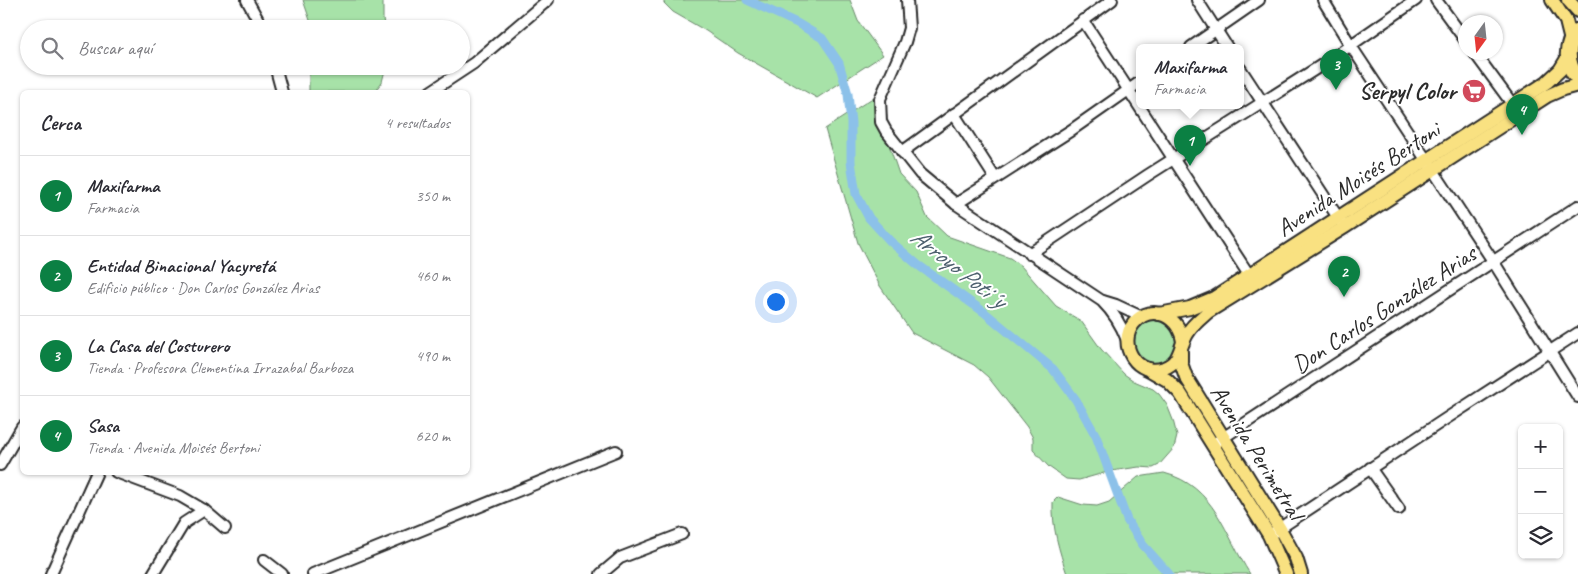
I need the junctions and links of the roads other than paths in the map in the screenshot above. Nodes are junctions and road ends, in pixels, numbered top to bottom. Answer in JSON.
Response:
{"nodes":[{"id":1,"x":248,"y":0,"type":"edge"},
{"id":2,"x":548,"y":0,"type":"edge"},
{"id":3,"x":907,"y":0,"type":"edge"},
{"id":4,"x":1112,"y":0,"type":"edge"},
{"id":5,"x":1197,"y":0,"type":"edge"},
{"id":6,"x":1259,"y":0,"type":"edge"},
{"id":7,"x":1323,"y":0,"type":"edge"},
{"id":8,"x":1416,"y":0,"type":"edge"},
{"id":9,"x":1436,"y":0,"type":"edge"},
{"id":10,"x":1552,"y":0,"type":"edge"},
{"id":11,"x":1568,"y":0,"type":"edge"},
{"id":12,"x":1578,"y":10,"type":"edge"},
{"id":13,"x":258,"y":20,"type":"edge"},
{"id":14,"x":1083,"y":20,"type":"junction"},
{"id":15,"x":1216,"y":30,"type":"junction"},
{"id":16,"x":1458,"y":30,"type":"edge"},
{"id":17,"x":1574,"y":36,"type":"edge"},
{"id":18,"x":1195,"y":44,"type":"edge"},
{"id":19,"x":1225,"y":44,"type":"edge"},
{"id":20,"x":1351,"y":46,"type":"junction"},
{"id":21,"x":1568,"y":57,"type":"junction"},
{"id":22,"x":1480,"y":60,"type":"edge"},
{"id":23,"x":470,"y":66,"type":"edge"},
{"id":24,"x":278,"y":75,"type":"edge"},
{"id":25,"x":456,"y":75,"type":"edge"},
{"id":26,"x":1244,"y":75,"type":"edge"},
{"id":27,"x":1578,"y":78,"type":"edge"},
{"id":28,"x":1136,"y":85,"type":"edge"},
{"id":29,"x":1578,"y":85,"type":"edge"},
{"id":30,"x":282,"y":90,"type":"edge"},
{"id":31,"x":433,"y":90,"type":"edge"},
{"id":32,"x":1128,"y":90,"type":"junction"},
{"id":33,"x":1136,"y":102,"type":"edge"},
{"id":34,"x":1262,"y":104,"type":"junction"},
{"id":35,"x":1513,"y":104,"type":"junction"},
{"id":36,"x":1140,"y":109,"type":"edge"},
{"id":37,"x":954,"y":114,"type":"junction"},
{"id":38,"x":902,"y":152,"type":"junction"},
{"id":39,"x":1173,"y":159,"type":"junction"},
{"id":40,"x":1430,"y":165,"type":"junction"},
{"id":41,"x":995,"y":178,"type":"junction"},
{"id":42,"x":956,"y":204,"type":"junction"},
{"id":43,"x":1578,"y":206,"type":"edge"},
{"id":44,"x":1341,"y":222,"type":"junction"},
{"id":45,"x":1029,"y":254,"type":"junction"},
{"id":46,"x":1493,"y":261,"type":"junction"},
{"id":47,"x":1251,"y":279,"type":"junction"},
{"id":48,"x":1102,"y":301,"type":"junction"},
{"id":49,"x":1158,"y":314,"type":"junction"},
{"id":50,"x":1142,"y":317,"type":"junction"},
{"id":51,"x":1578,"y":333,"type":"edge"},
{"id":52,"x":1127,"y":340,"type":"junction"},
{"id":53,"x":1182,"y":348,"type":"junction"},
{"id":54,"x":1549,"y":352,"type":"junction"},
{"id":55,"x":1148,"y":369,"type":"junction"},
{"id":56,"x":1578,"y":397,"type":"edge"},
{"id":57,"x":20,"y":430,"type":"edge"},
{"id":58,"x":1224,"y":438,"type":"junction"},
{"id":59,"x":1212,"y":445,"type":"junction"},
{"id":60,"x":616,"y":452,"type":"dead end"},
{"id":61,"x":0,"y":465,"type":"edge"},
{"id":62,"x":1370,"y":468,"type":"junction"},
{"id":63,"x":96,"y":475,"type":"edge"},
{"id":64,"x":124,"y":475,"type":"edge"},
{"id":65,"x":1399,"y":509,"type":"dead end"},
{"id":66,"x":204,"y":510,"type":"junction"},
{"id":67,"x":224,"y":528,"type":"dead end"},
{"id":68,"x":1280,"y":529,"type":"junction"},
{"id":69,"x":682,"y":534,"type":"dead end"},
{"id":70,"x":1269,"y":535,"type":"junction"},
{"id":71,"x":264,"y":560,"type":"dead end"},
{"id":72,"x":50,"y":574,"type":"edge"},
{"id":73,"x":153,"y":574,"type":"edge"},
{"id":74,"x":282,"y":574,"type":"edge"},
{"id":75,"x":313,"y":574,"type":"edge"},
{"id":76,"x":601,"y":574,"type":"edge"},
{"id":77,"x":1286,"y":574,"type":"edge"},
{"id":78,"x":1301,"y":574,"type":"edge"}],
"edges":[{"from":1,"to":13,"type":"street"},
{"from":2,"to":23,"type":"street"},
{"from":3,"to":38,"type":"street"},
{"from":4,"to":14,"type":"street"},
{"from":5,"to":15,"type":"street"},
{"from":6,"to":15,"type":"street"},
{"from":7,"to":20,"type":"street"},
{"from":8,"to":20,"type":"street"},
{"from":9,"to":16,"type":"street"},
{"from":10,"to":17,"type":"main road"},
{"from":11,"to":12,"type":"main road"},
{"from":14,"to":32,"type":"street"},
{"from":14,"to":37,"type":"street"},
{"from":15,"to":18,"type":"street"},
{"from":15,"to":19,"type":"street"},
{"from":17,"to":21,"type":"highway"},
{"from":20,"to":34,"type":"street"},
{"from":20,"to":40,"type":"street"},
{"from":21,"to":27,"type":"highway"},
{"from":21,"to":35,"type":"main road","name":"Avenida Moisés Bertoni"},
{"from":22,"to":35,"type":"street"},
{"from":24,"to":30,"type":"street"},
{"from":25,"to":31,"type":"street"},
{"from":26,"to":34,"type":"street"},
{"from":28,"to":32,"type":"street"},
{"from":29,"to":40,"type":"main road","name":"Avenida Moisés Bertoni"},
{"from":32,"to":33,"type":"street"},
{"from":32,"to":41,"type":"street"},
{"from":34,"to":39,"type":"street"},
{"from":34,"to":44,"type":"street"},
{"from":35,"to":40,"type":"main road","name":"Avenida Moisés Bertoni"},
{"from":36,"to":39,"type":"street"},
{"from":37,"to":38,"type":"street"},
{"from":37,"to":41,"type":"street"},
{"from":38,"to":42,"type":"street"},
{"from":39,"to":45,"type":"street"},
{"from":39,"to":47,"type":"street"},
{"from":40,"to":44,"type":"main road","name":"Avenida Moisés Bertoni"},
{"from":40,"to":46,"type":"street"},
{"from":41,"to":42,"type":"street"},
{"from":42,"to":45,"type":"street"},
{"from":43,"to":46,"type":"street","name":"Don Carlos González Arias"},
{"from":44,"to":47,"type":"main road","name":"Avenida Moisés Bertoni"},
{"from":45,"to":48,"type":"street"},
{"from":46,"to":54,"type":"street"},
{"from":46,"to":58,"type":"street","name":"Don Carlos González Arias"},
{"from":47,"to":49,"type":"main road","name":"Avenida Moisés Bertoni"},
{"from":47,"to":53,"type":"main road","name":"Avenida Moisés Bertoni"},
{"from":48,"to":50,"type":"street"},
{"from":48,"to":52,"type":"street"},
{"from":49,"to":50,"type":"main road","name":"Avenida Moisés Bertoni"},
{"from":49,"to":53,"type":"main road"},
{"from":50,"to":52,"type":"main road"},
{"from":51,"to":54,"type":"street"},
{"from":52,"to":55,"type":"main road"},
{"from":53,"to":55,"type":"main road","name":"Avenida Moisés Bertoni"},
{"from":53,"to":58,"type":"main road","name":"Avenida Perimetral"},
{"from":54,"to":56,"type":"street"},
{"from":54,"to":62,"type":"street"},
{"from":55,"to":59,"type":"main road","name":"Avenida Perimetral"},
{"from":57,"to":61,"type":"street"},
{"from":58,"to":59,"type":"street","name":"Don Carlos González Arias"},
{"from":58,"to":68,"type":"main road","name":"Avenida Perimetral"},
{"from":59,"to":70,"type":"main road","name":"Avenida Perimetral"},
{"from":60,"to":75,"type":"street"},
{"from":62,"to":65,"type":"street"},
{"from":62,"to":68,"type":"street"},
{"from":63,"to":72,"type":"street"},
{"from":64,"to":66,"type":"street"},
{"from":66,"to":67,"type":"street"},
{"from":66,"to":73,"type":"street"},
{"from":68,"to":70,"type":"street"},
{"from":68,"to":78,"type":"main road","name":"Avenida Perimetral"},
{"from":69,"to":76,"type":"street"},
{"from":70,"to":77,"type":"main road","name":"Avenida Perimetral"},
{"from":71,"to":74,"type":"street"}]}
